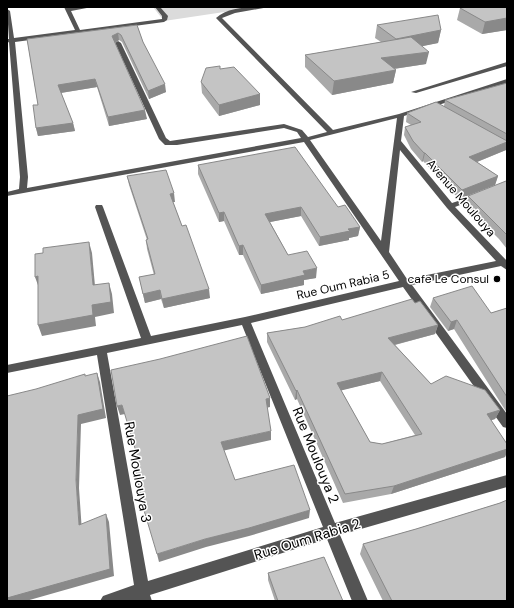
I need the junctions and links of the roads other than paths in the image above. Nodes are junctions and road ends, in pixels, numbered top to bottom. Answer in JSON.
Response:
{"nodes":[{"id":1,"x":90,"y":7,"type":"edge"},
{"id":2,"x":157,"y":7,"type":"edge"},
{"id":3,"x":268,"y":7,"type":"edge"},
{"id":4,"x":67,"y":9,"type":"edge"},
{"id":5,"x":7,"y":11,"type":"edge"},
{"id":6,"x":79,"y":32,"type":"junction"},
{"id":7,"x":9,"y":41,"type":"edge"},
{"id":8,"x":118,"y":43,"type":"edge"},
{"id":9,"x":507,"y":64,"type":"edge"},
{"id":10,"x":507,"y":81,"type":"edge"},
{"id":11,"x":496,"y":85,"type":"junction"},
{"id":12,"x":507,"y":90,"type":"edge"},
{"id":13,"x":414,"y":92,"type":"dead end"},
{"id":14,"x":433,"y":105,"type":"junction"},
{"id":15,"x":440,"y":109,"type":"edge"},
{"id":16,"x":401,"y":115,"type":"junction"},
{"id":17,"x":332,"y":133,"type":"junction"},
{"id":18,"x":307,"y":139,"type":"junction"},
{"id":19,"x":399,"y":143,"type":"junction"},
{"id":20,"x":23,"y":192,"type":"junction"},
{"id":21,"x":488,"y":193,"type":"edge"},
{"id":22,"x":7,"y":194,"type":"edge"},
{"id":23,"x":450,"y":206,"type":"junction"},
{"id":24,"x":99,"y":207,"type":"dead end"},
{"id":25,"x":384,"y":252,"type":"junction"},
{"id":26,"x":505,"y":265,"type":"edge"},
{"id":27,"x":405,"y":283,"type":"junction"},
{"id":28,"x":245,"y":321,"type":"junction"},
{"id":29,"x":147,"y":340,"type":"junction"},
{"id":30,"x":101,"y":349,"type":"junction"},
{"id":31,"x":7,"y":369,"type":"edge"},
{"id":32,"x":507,"y":423,"type":"edge"},
{"id":33,"x":507,"y":481,"type":"edge"},
{"id":34,"x":331,"y":531,"type":"junction"},
{"id":35,"x":143,"y":596,"type":"edge"},
{"id":36,"x":108,"y":601,"type":"edge"},
{"id":37,"x":360,"y":601,"type":"edge"}],
"edges":[{"from":1,"to":4,"type":"street"},
{"from":2,"to":6,"type":"street"},
{"from":3,"to":17,"type":"street"},
{"from":4,"to":6,"type":"street"},
{"from":5,"to":7,"type":"street"},
{"from":6,"to":7,"type":"street"},
{"from":7,"to":20,"type":"street"},
{"from":8,"to":18,"type":"street"},
{"from":9,"to":13,"type":"street"},
{"from":10,"to":11,"type":"street"},
{"from":11,"to":12,"type":"street"},
{"from":11,"to":14,"type":"street"},
{"from":14,"to":15,"type":"street"},
{"from":14,"to":16,"type":"street"},
{"from":16,"to":17,"type":"street"},
{"from":16,"to":19,"type":"street","name":"Rue Oum Rabia 5"},
{"from":17,"to":18,"type":"street"},
{"from":18,"to":20,"type":"street"},
{"from":18,"to":25,"type":"street"},
{"from":19,"to":23,"type":"street","name":"Avenue Moulouya"},
{"from":19,"to":25,"type":"street","name":"Rue Oum Rabia 5"},
{"from":20,"to":22,"type":"street"},
{"from":21,"to":23,"type":"street"},
{"from":23,"to":26,"type":"street","name":"Avenue Moulouya"},
{"from":24,"to":29,"type":"street"},
{"from":25,"to":27,"type":"street","name":"Rue Oum Rabia 5"},
{"from":26,"to":27,"type":"street"},
{"from":27,"to":28,"type":"street","name":"Rue Oum Rabia 5"},
{"from":27,"to":32,"type":"street"},
{"from":28,"to":29,"type":"street","name":"Rue Oum Rabia 5"},
{"from":28,"to":34,"type":"street","name":"Rue Moulouya 2"},
{"from":29,"to":30,"type":"street","name":"Rue Oum Rabia 5"},
{"from":30,"to":31,"type":"street","name":"Rue Oum Rabia 5"},
{"from":30,"to":35,"type":"street","name":"Rue Moulouya 3"},
{"from":33,"to":34,"type":"street","name":"Rue Oum Rabia 2"},
{"from":34,"to":35,"type":"street","name":"Rue Oum Rabia 2"},
{"from":34,"to":37,"type":"street","name":"Rue Moulouya 2"},
{"from":35,"to":36,"type":"street","name":"Rue Oum Rabia 2"}]}
